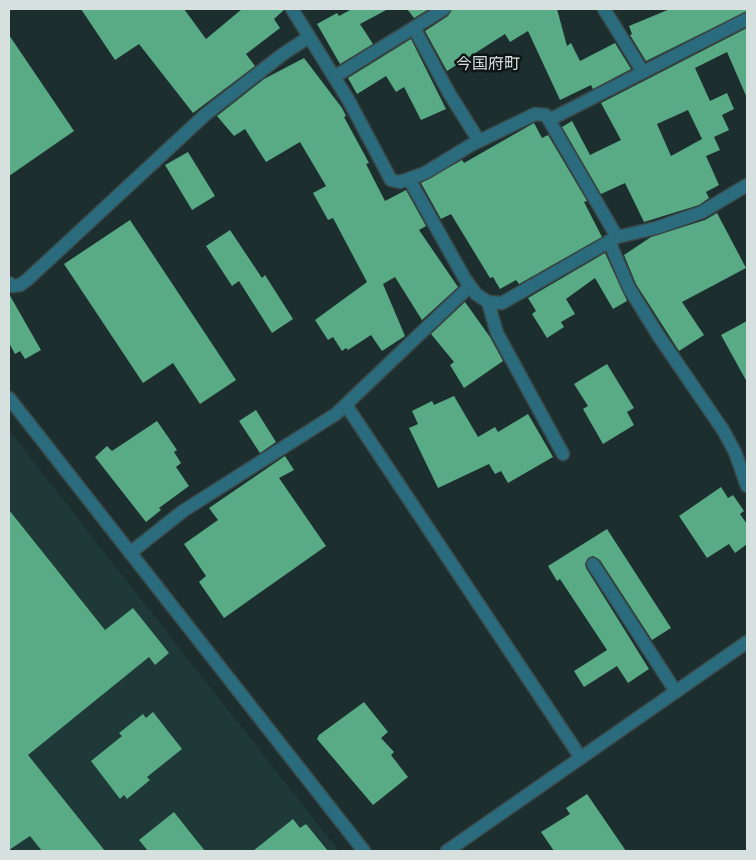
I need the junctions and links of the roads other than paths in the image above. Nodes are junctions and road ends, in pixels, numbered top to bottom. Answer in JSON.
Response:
{"nodes":[{"id":1,"x":292,"y":9,"type":"edge"},
{"id":2,"x":444,"y":9,"type":"edge"},
{"id":3,"x":604,"y":9,"type":"edge"},
{"id":4,"x":747,"y":19,"type":"edge"},
{"id":5,"x":414,"y":28,"type":"junction"},
{"id":6,"x":309,"y":37,"type":"junction"},
{"id":7,"x":643,"y":72,"type":"junction"},
{"id":8,"x":334,"y":77,"type":"junction"},
{"id":9,"x":548,"y":120,"type":"junction"},
{"id":10,"x":479,"y":141,"type":"junction"},
{"id":11,"x":409,"y":178,"type":"junction"},
{"id":12,"x":747,"y":185,"type":"edge"},
{"id":13,"x":613,"y":239,"type":"junction"},
{"id":14,"x":9,"y":283,"type":"edge"},
{"id":15,"x":470,"y":286,"type":"junction"},
{"id":16,"x":488,"y":302,"type":"junction"},
{"id":17,"x":9,"y":398,"type":"edge"},
{"id":18,"x":346,"y":405,"type":"junction"},
{"id":19,"x":563,"y":454,"type":"dead end"},
{"id":20,"x":747,"y":486,"type":"edge"},
{"id":21,"x":130,"y":553,"type":"junction"},
{"id":22,"x":593,"y":564,"type":"dead end"},
{"id":23,"x":747,"y":642,"type":"edge"},
{"id":24,"x":676,"y":692,"type":"junction"},
{"id":25,"x":581,"y":758,"type":"junction"},
{"id":26,"x":364,"y":851,"type":"edge"},
{"id":27,"x":447,"y":851,"type":"edge"}],
"edges":[{"from":1,"to":6,"type":"street"},
{"from":2,"to":5,"type":"street"},
{"from":3,"to":7,"type":"street"},
{"from":4,"to":7,"type":"street"},
{"from":5,"to":8,"type":"street"},
{"from":5,"to":10,"type":"street"},
{"from":6,"to":8,"type":"street"},
{"from":6,"to":14,"type":"street"},
{"from":7,"to":9,"type":"street"},
{"from":8,"to":11,"type":"street"},
{"from":9,"to":10,"type":"street"},
{"from":9,"to":13,"type":"street"},
{"from":10,"to":11,"type":"street"},
{"from":11,"to":15,"type":"street"},
{"from":12,"to":13,"type":"street"},
{"from":13,"to":16,"type":"street"},
{"from":13,"to":20,"type":"street"},
{"from":15,"to":16,"type":"street"},
{"from":15,"to":18,"type":"street"},
{"from":16,"to":19,"type":"street"},
{"from":17,"to":21,"type":"street"},
{"from":18,"to":21,"type":"street"},
{"from":18,"to":25,"type":"street"},
{"from":21,"to":26,"type":"street"},
{"from":22,"to":24,"type":"street"},
{"from":23,"to":24,"type":"street"},
{"from":24,"to":25,"type":"street"},
{"from":25,"to":27,"type":"street"}]}
